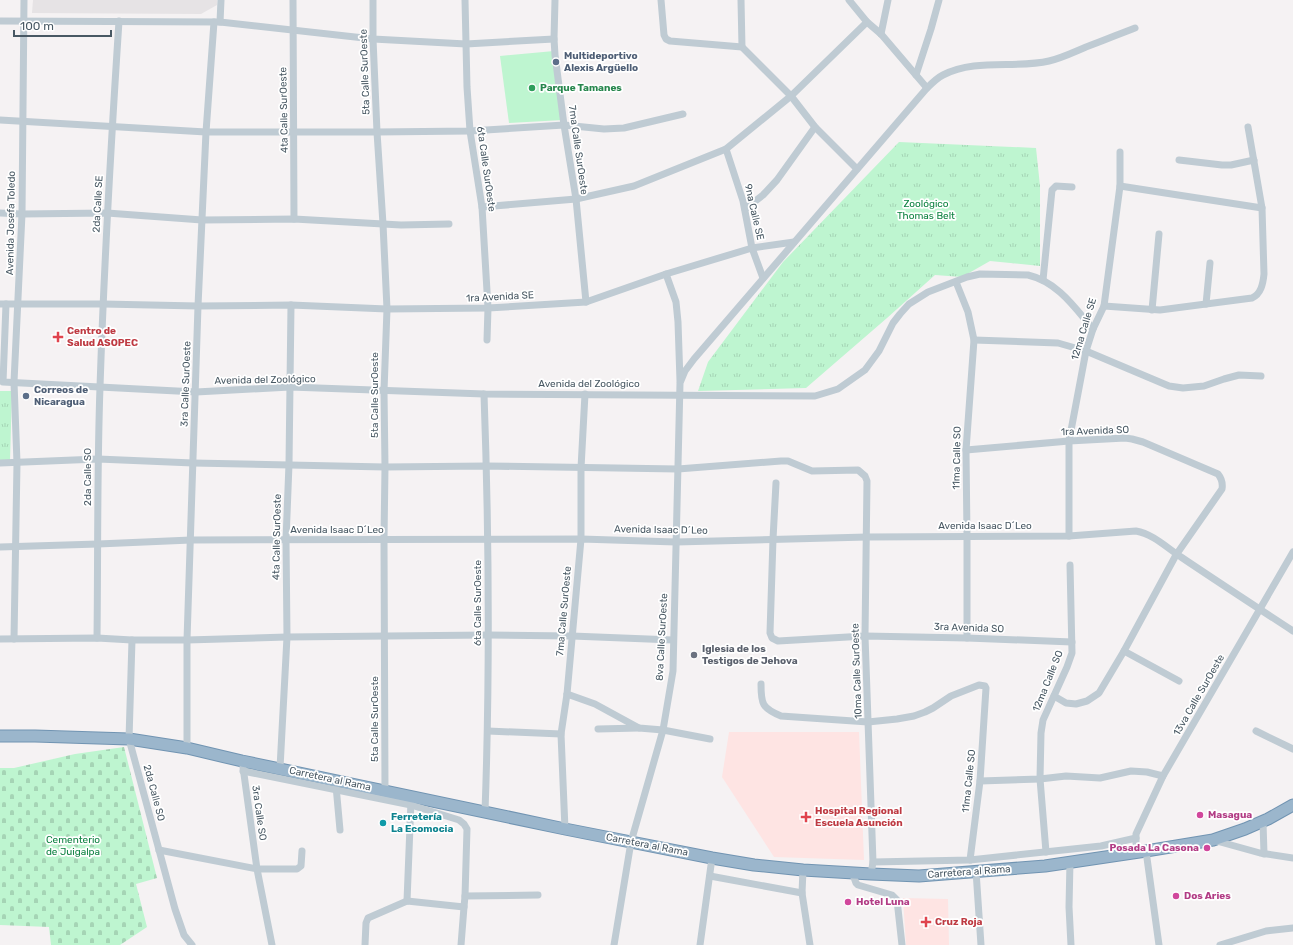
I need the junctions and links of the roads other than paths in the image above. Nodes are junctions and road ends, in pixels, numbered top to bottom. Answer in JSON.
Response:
{"nodes":[{"id":1,"x":24,"y":0,"type":"edge"},
{"id":2,"x":221,"y":0,"type":"edge"},
{"id":3,"x":293,"y":0,"type":"edge"},
{"id":4,"x":373,"y":0,"type":"edge"},
{"id":5,"x":465,"y":0,"type":"edge"},
{"id":6,"x":555,"y":0,"type":"edge"},
{"id":7,"x":661,"y":0,"type":"edge"},
{"id":8,"x":741,"y":0,"type":"edge"},
{"id":9,"x":849,"y":0,"type":"edge"},
{"id":10,"x":888,"y":0,"type":"edge"},
{"id":11,"x":940,"y":0,"type":"edge"},
{"id":12,"x":0,"y":21,"type":"edge"},
{"id":13,"x":24,"y":21,"type":"junction"},
{"id":14,"x":120,"y":22,"type":"junction"},
{"id":15,"x":217,"y":22,"type":"junction"},
{"id":16,"x":867,"y":22,"type":"junction"},
{"id":17,"x":1135,"y":28,"type":"dead end"},
{"id":18,"x":293,"y":30,"type":"junction"},
{"id":19,"x":881,"y":34,"type":"junction"},
{"id":20,"x":373,"y":39,"type":"junction"},
{"id":21,"x":554,"y":39,"type":"junction"},
{"id":22,"x":466,"y":44,"type":"junction"},
{"id":23,"x":742,"y":47,"type":"junction"},
{"id":24,"x":916,"y":75,"type":"junction"},
{"id":25,"x":927,"y":88,"type":"junction"},
{"id":26,"x":791,"y":96,"type":"junction"},
{"id":27,"x":683,"y":114,"type":"dead end"},
{"id":28,"x":0,"y":120,"type":"edge"},
{"id":29,"x":22,"y":121,"type":"junction"},
{"id":30,"x":564,"y":125,"type":"junction"},
{"id":31,"x":112,"y":127,"type":"junction"},
{"id":32,"x":815,"y":127,"type":"junction"},
{"id":33,"x":1248,"y":127,"type":"dead end"},
{"id":34,"x":470,"y":131,"type":"junction"},
{"id":35,"x":206,"y":132,"type":"junction"},
{"id":36,"x":294,"y":132,"type":"junction"},
{"id":37,"x":377,"y":132,"type":"junction"},
{"id":38,"x":726,"y":149,"type":"junction"},
{"id":39,"x":1120,"y":152,"type":"dead end"},
{"id":40,"x":1179,"y":160,"type":"dead end"},
{"id":41,"x":1254,"y":160,"type":"junction"},
{"id":42,"x":857,"y":169,"type":"junction"},
{"id":43,"x":1120,"y":186,"type":"junction"},
{"id":44,"x":1072,"y":188,"type":"dead end"},
{"id":45,"x":576,"y":199,"type":"junction"},
{"id":46,"x":482,"y":207,"type":"junction"},
{"id":47,"x":1262,"y":208,"type":"junction"},
{"id":48,"x":745,"y":209,"type":"junction"},
{"id":49,"x":0,"y":213,"type":"edge"},
{"id":50,"x":107,"y":213,"type":"junction"},
{"id":51,"x":22,"y":214,"type":"junction"},
{"id":52,"x":294,"y":219,"type":"junction"},
{"id":53,"x":202,"y":220,"type":"junction"},
{"id":54,"x":383,"y":224,"type":"junction"},
{"id":55,"x":448,"y":224,"type":"dead end"},
{"id":56,"x":1158,"y":234,"type":"dead end"},
{"id":57,"x":794,"y":242,"type":"junction"},
{"id":58,"x":752,"y":248,"type":"junction"},
{"id":59,"x":1210,"y":263,"type":"dead end"},
{"id":60,"x":666,"y":274,"type":"junction"},
{"id":61,"x":763,"y":278,"type":"junction"},
{"id":62,"x":1042,"y":280,"type":"junction"},
{"id":63,"x":956,"y":282,"type":"junction"},
{"id":64,"x":586,"y":302,"type":"junction"},
{"id":65,"x":3,"y":304,"type":"edge"},
{"id":66,"x":18,"y":304,"type":"junction"},
{"id":67,"x":103,"y":304,"type":"junction"},
{"id":68,"x":1206,"y":304,"type":"junction"},
{"id":69,"x":198,"y":306,"type":"junction"},
{"id":70,"x":291,"y":306,"type":"junction"},
{"id":71,"x":1104,"y":306,"type":"junction"},
{"id":72,"x":488,"y":308,"type":"junction"},
{"id":73,"x":387,"y":309,"type":"junction"},
{"id":74,"x":1152,"y":310,"type":"junction"},
{"id":75,"x":1094,"y":329,"type":"junction"},
{"id":76,"x":487,"y":340,"type":"dead end"},
{"id":77,"x":974,"y":340,"type":"junction"},
{"id":78,"x":1086,"y":351,"type":"junction"},
{"id":79,"x":1261,"y":376,"type":"dead end"},
{"id":80,"x":14,"y":382,"type":"junction"},
{"id":81,"x":680,"y":383,"type":"junction"},
{"id":82,"x":290,"y":387,"type":"junction"},
{"id":83,"x":100,"y":388,"type":"junction"},
{"id":84,"x":384,"y":391,"type":"junction"},
{"id":85,"x":196,"y":392,"type":"junction"},
{"id":86,"x":484,"y":394,"type":"junction"},
{"id":87,"x":585,"y":394,"type":"junction"},
{"id":88,"x":680,"y":396,"type":"junction"},
{"id":89,"x":1069,"y":441,"type":"junction"},
{"id":90,"x":966,"y":450,"type":"junction"},
{"id":91,"x":98,"y":459,"type":"junction"},
{"id":92,"x":0,"y":463,"type":"edge"},
{"id":93,"x":17,"y":463,"type":"junction"},
{"id":94,"x":193,"y":463,"type":"junction"},
{"id":95,"x":289,"y":464,"type":"junction"},
{"id":96,"x":486,"y":466,"type":"junction"},
{"id":97,"x":385,"y":467,"type":"junction"},
{"id":98,"x":581,"y":468,"type":"junction"},
{"id":99,"x":678,"y":469,"type":"junction"},
{"id":100,"x":776,"y":483,"type":"dead end"},
{"id":101,"x":968,"y":536,"type":"junction"},
{"id":102,"x":1069,"y":536,"type":"junction"},
{"id":103,"x":867,"y":537,"type":"junction"},
{"id":104,"x":384,"y":539,"type":"junction"},
{"id":105,"x":581,"y":539,"type":"junction"},
{"id":106,"x":773,"y":539,"type":"junction"},
{"id":107,"x":191,"y":540,"type":"junction"},
{"id":108,"x":286,"y":540,"type":"junction"},
{"id":109,"x":487,"y":540,"type":"junction"},
{"id":110,"x":676,"y":542,"type":"junction"},
{"id":111,"x":98,"y":544,"type":"junction"},
{"id":112,"x":0,"y":547,"type":"edge"},
{"id":113,"x":16,"y":547,"type":"junction"},
{"id":114,"x":1293,"y":552,"type":"edge"},
{"id":115,"x":1176,"y":555,"type":"junction"},
{"id":116,"x":1070,"y":565,"type":"dead end"},
{"id":117,"x":1260,"y":609,"type":"junction"},
{"id":118,"x":1293,"y":631,"type":"edge"},
{"id":119,"x":488,"y":634,"type":"junction"},
{"id":120,"x":385,"y":635,"type":"junction"},
{"id":121,"x":572,"y":636,"type":"junction"},
{"id":122,"x":865,"y":636,"type":"junction"},
{"id":123,"x":287,"y":637,"type":"junction"},
{"id":124,"x":97,"y":638,"type":"junction"},
{"id":125,"x":967,"y":638,"type":"junction"},
{"id":126,"x":0,"y":639,"type":"edge"},
{"id":127,"x":14,"y":639,"type":"junction"},
{"id":128,"x":132,"y":640,"type":"junction"},
{"id":129,"x":187,"y":640,"type":"junction"},
{"id":130,"x":673,"y":640,"type":"junction"},
{"id":131,"x":1072,"y":642,"type":"junction"},
{"id":132,"x":1124,"y":651,"type":"junction"},
{"id":133,"x":1179,"y":681,"type":"dead end"},
{"id":134,"x":762,"y":684,"type":"dead end"},
{"id":135,"x":567,"y":694,"type":"junction"},
{"id":136,"x":1054,"y":696,"type":"junction"},
{"id":137,"x":868,"y":722,"type":"junction"},
{"id":138,"x":639,"y":728,"type":"junction"},
{"id":139,"x":598,"y":729,"type":"dead end"},
{"id":140,"x":663,"y":730,"type":"junction"},
{"id":141,"x":1256,"y":730,"type":"dead end"},
{"id":142,"x":488,"y":731,"type":"junction"},
{"id":143,"x":561,"y":734,"type":"junction"},
{"id":144,"x":0,"y":736,"type":"edge"},
{"id":145,"x":129,"y":739,"type":"junction"},
{"id":146,"x":710,"y":739,"type":"dead end"},
{"id":147,"x":187,"y":748,"type":"junction"},
{"id":148,"x":1293,"y":750,"type":"edge"},
{"id":149,"x":243,"y":766,"type":"junction"},
{"id":150,"x":280,"y":768,"type":"junction"},
{"id":151,"x":1164,"y":776,"type":"junction"},
{"id":152,"x":1040,"y":779,"type":"junction"},
{"id":153,"x":980,"y":781,"type":"junction"},
{"id":154,"x":335,"y":785,"type":"junction"},
{"id":155,"x":385,"y":791,"type":"junction"},
{"id":156,"x":411,"y":800,"type":"junction"},
{"id":157,"x":1293,"y":805,"type":"edge"},
{"id":158,"x":485,"y":812,"type":"junction"},
{"id":159,"x":1263,"y":822,"type":"junction"},
{"id":160,"x":565,"y":829,"type":"junction"},
{"id":161,"x":340,"y":830,"type":"dead end"},
{"id":162,"x":1136,"y":838,"type":"junction"},
{"id":163,"x":1213,"y":840,"type":"junction"},
{"id":164,"x":631,"y":842,"type":"junction"},
{"id":165,"x":159,"y":850,"type":"junction"},
{"id":166,"x":302,"y":851,"type":"dead end"},
{"id":167,"x":1046,"y":852,"type":"junction"},
{"id":168,"x":1141,"y":852,"type":"junction"},
{"id":169,"x":1264,"y":854,"type":"junction"},
{"id":170,"x":712,"y":858,"type":"junction"},
{"id":171,"x":1293,"y":858,"type":"edge"},
{"id":172,"x":970,"y":860,"type":"junction"},
{"id":173,"x":873,"y":862,"type":"junction"},
{"id":174,"x":1070,"y":862,"type":"junction"},
{"id":175,"x":257,"y":869,"type":"junction"},
{"id":176,"x":803,"y":870,"type":"junction"},
{"id":177,"x":976,"y":871,"type":"junction"},
{"id":178,"x":852,"y":872,"type":"junction"},
{"id":179,"x":871,"y":874,"type":"junction"},
{"id":180,"x":710,"y":876,"type":"junction"},
{"id":181,"x":802,"y":894,"type":"junction"},
{"id":182,"x":538,"y":895,"type":"dead end"},
{"id":183,"x":465,"y":896,"type":"junction"},
{"id":184,"x":407,"y":901,"type":"junction"},
{"id":185,"x":464,"y":907,"type":"junction"},
{"id":186,"x":1293,"y":928,"type":"edge"},
{"id":187,"x":192,"y":945,"type":"edge"},
{"id":188,"x":272,"y":945,"type":"edge"},
{"id":189,"x":365,"y":945,"type":"edge"},
{"id":190,"x":461,"y":945,"type":"edge"},
{"id":191,"x":614,"y":945,"type":"edge"},
{"id":192,"x":700,"y":945,"type":"edge"},
{"id":193,"x":810,"y":945,"type":"edge"},
{"id":194,"x":902,"y":945,"type":"edge"},
{"id":195,"x":981,"y":945,"type":"edge"},
{"id":196,"x":1071,"y":945,"type":"edge"},
{"id":197,"x":1159,"y":945,"type":"edge"},
{"id":198,"x":1220,"y":945,"type":"edge"}],
"edges":[{"from":1,"to":13,"type":"street","name":"Avenida Josefa Toledo"},
{"from":2,"to":15,"type":"street","name":"3ra Calle SurOeste"},
{"from":3,"to":18,"type":"street","name":"4ta Calle SurOeste"},
{"from":4,"to":20,"type":"street","name":"5ta Calle SurOeste"},
{"from":5,"to":22,"type":"street","name":"6ta Calle SurOeste"},
{"from":6,"to":21,"type":"street","name":"7ma Calle SurOeste"},
{"from":7,"to":23,"type":"street"},
{"from":8,"to":23,"type":"street"},
{"from":9,"to":16,"type":"street"},
{"from":10,"to":19,"type":"street"},
{"from":11,"to":24,"type":"street"},
{"from":12,"to":13,"type":"street"},
{"from":13,"to":14,"type":"street"},
{"from":13,"to":29,"type":"street","name":"Avenida Josefa Toledo"},
{"from":14,"to":15,"type":"street"},
{"from":14,"to":31,"type":"street","name":"2da Calle SE"},
{"from":15,"to":18,"type":"street"},
{"from":15,"to":35,"type":"street","name":"3ra Calle SurOeste"},
{"from":16,"to":19,"type":"street"},
{"from":16,"to":26,"type":"street"},
{"from":17,"to":25,"type":"street"},
{"from":18,"to":20,"type":"street"},
{"from":18,"to":36,"type":"street","name":"4ta Calle SurOeste"},
{"from":19,"to":24,"type":"street"},
{"from":20,"to":22,"type":"street"},
{"from":20,"to":37,"type":"street","name":"5ta Calle SurOeste"},
{"from":21,"to":22,"type":"street"},
{"from":21,"to":30,"type":"street","name":"7ma Calle SurOeste"},
{"from":22,"to":34,"type":"street","name":"6ta Calle SurOeste"},
{"from":23,"to":26,"type":"street"},
{"from":24,"to":25,"type":"street"},
{"from":25,"to":42,"type":"street"},
{"from":26,"to":32,"type":"street"},
{"from":26,"to":38,"type":"street"},
{"from":27,"to":30,"type":"street"},
{"from":28,"to":29,"type":"street"},
{"from":29,"to":31,"type":"street"},
{"from":29,"to":51,"type":"street","name":"Avenida Josefa Toledo"},
{"from":30,"to":34,"type":"street"},
{"from":30,"to":45,"type":"street","name":"7ma Calle SurOeste"},
{"from":31,"to":35,"type":"street"},
{"from":31,"to":50,"type":"street","name":"2da Calle SE"},
{"from":32,"to":42,"type":"street"},
{"from":32,"to":48,"type":"street"},
{"from":33,"to":41,"type":"street"},
{"from":34,"to":37,"type":"street"},
{"from":34,"to":46,"type":"street","name":"6ta Calle SurOeste"},
{"from":35,"to":36,"type":"street"},
{"from":35,"to":53,"type":"street","name":"3ra Calle SurOeste"},
{"from":36,"to":37,"type":"street"},
{"from":36,"to":52,"type":"street","name":"4ta Calle SurOeste"},
{"from":37,"to":54,"type":"street","name":"5ta Calle SurOeste"},
{"from":38,"to":45,"type":"street"},
{"from":38,"to":48,"type":"street","name":"9na Calle SE"},
{"from":39,"to":43,"type":"street","name":"12ma Calle SE"},
{"from":40,"to":41,"type":"street"},
{"from":41,"to":47,"type":"street"},
{"from":42,"to":57,"type":"street"},
{"from":43,"to":47,"type":"street"},
{"from":43,"to":71,"type":"street","name":"12ma Calle SE"},
{"from":44,"to":62,"type":"street"},
{"from":45,"to":46,"type":"street"},
{"from":45,"to":64,"type":"street","name":"7ma Calle SurOeste"},
{"from":46,"to":72,"type":"street","name":"6ta Calle SurOeste"},
{"from":47,"to":68,"type":"street"},
{"from":48,"to":58,"type":"street","name":"9na Calle SE"},
{"from":49,"to":51,"type":"street"},
{"from":50,"to":51,"type":"street"},
{"from":50,"to":53,"type":"street"},
{"from":50,"to":67,"type":"street","name":"2da Calle SE"},
{"from":51,"to":66,"type":"street","name":"Avenida Josefa Toledo"},
{"from":52,"to":53,"type":"street"},
{"from":52,"to":54,"type":"street"},
{"from":53,"to":69,"type":"street","name":"3ra Calle SurOeste"},
{"from":54,"to":55,"type":"street"},
{"from":54,"to":73,"type":"street","name":"5ta Calle SurOeste"},
{"from":56,"to":74,"type":"street"},
{"from":57,"to":58,"type":"street","name":"1ra Avenida SE"},
{"from":57,"to":61,"type":"street"},
{"from":58,"to":60,"type":"street","name":"1ra Avenida SE"},
{"from":58,"to":61,"type":"street","name":"9na Calle SE"},
{"from":59,"to":68,"type":"street"},
{"from":60,"to":64,"type":"street","name":"1ra Avenida SE"},
{"from":60,"to":81,"type":"street","name":"8va Calle SurOeste"},
{"from":61,"to":81,"type":"street"},
{"from":62,"to":63,"type":"street","name":"Avenida del Zoológico"},
{"from":62,"to":75,"type":"street","name":"Avenida del Zoológico"},
{"from":63,"to":77,"type":"street","name":"11ma Calle SO"},
{"from":63,"to":88,"type":"street","name":"Avenida del Zoológico"},
{"from":64,"to":72,"type":"street","name":"1ra Avenida SE"},
{"from":65,"to":66,"type":"street","name":"1ra Avenida SE"},
{"from":65,"to":80,"type":"street"},
{"from":66,"to":67,"type":"street","name":"1ra Avenida SE"},
{"from":66,"to":80,"type":"street","name":"Avenida Josefa Toledo"},
{"from":67,"to":69,"type":"street","name":"1ra Avenida SE"},
{"from":67,"to":83,"type":"street","name":"2da Calle SE"},
{"from":68,"to":74,"type":"street"},
{"from":69,"to":70,"type":"street","name":"1ra Avenida SE"},
{"from":69,"to":85,"type":"street","name":"3ra Calle SurOeste"},
{"from":70,"to":73,"type":"street","name":"1ra Avenida SE"},
{"from":70,"to":82,"type":"street","name":"4ta Calle SurOeste"},
{"from":71,"to":74,"type":"street"},
{"from":71,"to":75,"type":"street","name":"12ma Calle SE"},
{"from":72,"to":73,"type":"street","name":"1ra Avenida SE"},
{"from":72,"to":76,"type":"street","name":"6ta Calle SurOeste"},
{"from":73,"to":84,"type":"street","name":"5ta Calle SurOeste"},
{"from":75,"to":78,"type":"street","name":"12ma Calle SE"},
{"from":77,"to":78,"type":"street"},
{"from":77,"to":90,"type":"street","name":"11ma Calle SO"},
{"from":78,"to":79,"type":"street"},
{"from":78,"to":89,"type":"street","name":"12ma Calle SE"},
{"from":80,"to":83,"type":"street","name":"Avenida del Zoológico"},
{"from":80,"to":93,"type":"street","name":"Avenida Josefa Toledo"},
{"from":81,"to":88,"type":"street","name":"8va Calle SurOeste"},
{"from":82,"to":84,"type":"street","name":"Avenida del Zoológico"},
{"from":82,"to":85,"type":"street","name":"Avenida del Zoológico"},
{"from":82,"to":95,"type":"street","name":"4ta Calle SurOeste"},
{"from":83,"to":85,"type":"street","name":"Avenida del Zoológico"},
{"from":83,"to":91,"type":"street","name":"2da Calle SO"},
{"from":84,"to":86,"type":"street","name":"Avenida del Zoológico"},
{"from":84,"to":97,"type":"street","name":"5ta Calle SurOeste"},
{"from":85,"to":94,"type":"street","name":"3ra Calle SurOeste"},
{"from":86,"to":87,"type":"street","name":"Avenida del Zoológico"},
{"from":86,"to":96,"type":"street","name":"6ta Calle SurOeste"},
{"from":87,"to":88,"type":"street","name":"Avenida del Zoológico"},
{"from":87,"to":98,"type":"street","name":"7ma Calle SurOeste"},
{"from":88,"to":99,"type":"street","name":"8va Calle SurOeste"},
{"from":89,"to":90,"type":"street","name":"1ra Avenida SO"},
{"from":89,"to":102,"type":"street","name":"12ma Calle SE"},
{"from":89,"to":115,"type":"street","name":"1ra Avenida SO"},
{"from":90,"to":101,"type":"street","name":"11ma Calle SO"},
{"from":91,"to":93,"type":"street"},
{"from":91,"to":94,"type":"street"},
{"from":91,"to":111,"type":"street","name":"2da Calle SO"},
{"from":92,"to":93,"type":"street"},
{"from":93,"to":113,"type":"street","name":"Avenida Josefa Toledo"},
{"from":94,"to":95,"type":"street"},
{"from":94,"to":107,"type":"street","name":"3ra Calle SurOeste"},
{"from":95,"to":97,"type":"street"},
{"from":95,"to":108,"type":"street","name":"4ta Calle SurOeste"},
{"from":96,"to":97,"type":"street"},
{"from":96,"to":98,"type":"street"},
{"from":96,"to":109,"type":"street","name":"6ta Calle SurOeste"},
{"from":97,"to":104,"type":"street","name":"5ta Calle SurOeste"},
{"from":98,"to":99,"type":"street"},
{"from":98,"to":105,"type":"street","name":"7ma Calle SurOeste"},
{"from":99,"to":103,"type":"street","name":"10ma Calle SurOeste"},
{"from":99,"to":110,"type":"street","name":"8va Calle SurOeste"},
{"from":100,"to":106,"type":"street"},
{"from":101,"to":102,"type":"street","name":"Avenida Isaac D´Leo"},
{"from":101,"to":103,"type":"street","name":"Avenida Isaac D´Leo"},
{"from":101,"to":125,"type":"street","name":"11ma Calle SO"},
{"from":102,"to":115,"type":"street","name":"Avenida Isaac D´Leo"},
{"from":103,"to":106,"type":"street","name":"Avenida Isaac D´Leo"},
{"from":103,"to":122,"type":"street","name":"10ma Calle SurOeste"},
{"from":104,"to":108,"type":"street","name":"Avenida Isaac D´Leo"},
{"from":104,"to":109,"type":"street","name":"Avenida Isaac D´Leo"},
{"from":104,"to":120,"type":"street","name":"5ta Calle SurOeste"},
{"from":105,"to":109,"type":"street","name":"Avenida Isaac D´Leo"},
{"from":105,"to":110,"type":"street","name":"Avenida Isaac D´Leo"},
{"from":105,"to":121,"type":"street","name":"7ma Calle SurOeste"},
{"from":106,"to":110,"type":"street","name":"Avenida Isaac D´Leo"},
{"from":106,"to":122,"type":"street","name":"3ra Avenida SO"},
{"from":107,"to":108,"type":"street","name":"Avenida Isaac D´Leo"},
{"from":107,"to":111,"type":"street","name":"Avenida Isaac D´Leo"},
{"from":107,"to":129,"type":"street","name":"3ra Calle SurOeste"},
{"from":108,"to":123,"type":"street","name":"4ta Calle SurOeste"},
{"from":109,"to":119,"type":"street","name":"6ta Calle SurOeste"},
{"from":110,"to":130,"type":"street","name":"8va Calle SurOeste"},
{"from":111,"to":113,"type":"street","name":"Avenida Isaac D´Leo"},
{"from":111,"to":124,"type":"street","name":"2da Calle SO"},
{"from":112,"to":113,"type":"street","name":"Avenida Isaac D´Leo"},
{"from":113,"to":127,"type":"street","name":"Avenida Josefa Toledo"},
{"from":114,"to":117,"type":"street","name":"13va Calle SurOeste"},
{"from":115,"to":117,"type":"street","name":"Avenida Isaac D´Leo"},
{"from":115,"to":132,"type":"street"},
{"from":116,"to":131,"type":"street","name":"12ma Calle SO"},
{"from":117,"to":118,"type":"street","name":"Avenida Isaac D´Leo"},
{"from":117,"to":151,"type":"street","name":"13va Calle SurOeste"},
{"from":119,"to":120,"type":"street"},
{"from":119,"to":121,"type":"street"},
{"from":119,"to":142,"type":"street","name":"6ta Calle SurOeste"},
{"from":120,"to":123,"type":"street"},
{"from":120,"to":155,"type":"street","name":"5ta Calle SurOeste"},
{"from":121,"to":130,"type":"street"},
{"from":121,"to":135,"type":"street","name":"7ma Calle SurOeste"},
{"from":122,"to":125,"type":"street","name":"3ra Avenida SO"},
{"from":122,"to":137,"type":"street","name":"10ma Calle SurOeste"},
{"from":123,"to":129,"type":"street"},
{"from":123,"to":150,"type":"street","name":"4ta Calle SurOeste"},
{"from":124,"to":127,"type":"street"},
{"from":124,"to":128,"type":"street"},
{"from":125,"to":131,"type":"street","name":"3ra Avenida SO"},
{"from":126,"to":127,"type":"street"},
{"from":128,"to":129,"type":"street"},
{"from":128,"to":145,"type":"street","name":"2da Calle SO"},
{"from":129,"to":147,"type":"street","name":"3ra Calle SurOeste"},
{"from":130,"to":140,"type":"street","name":"8va Calle SurOeste"},
{"from":131,"to":136,"type":"street","name":"12ma Calle SO"},
{"from":132,"to":133,"type":"street"},
{"from":132,"to":136,"type":"street"},
{"from":134,"to":137,"type":"street"},
{"from":135,"to":138,"type":"street"},
{"from":135,"to":143,"type":"street","name":"7ma Calle SurOeste"},
{"from":136,"to":152,"type":"street","name":"12ma Calle SO"},
{"from":137,"to":153,"type":"street","name":"11ma Calle SO"},
{"from":137,"to":173,"type":"street","name":"10ma Calle SurOeste"},
{"from":138,"to":139,"type":"street"},
{"from":138,"to":140,"type":"street"},
{"from":140,"to":146,"type":"street"},
{"from":140,"to":164,"type":"street","name":"8va Calle SurOeste"},
{"from":141,"to":148,"type":"street"},
{"from":142,"to":143,"type":"street"},
{"from":142,"to":158,"type":"street","name":"6ta Calle SurOeste"},
{"from":143,"to":160,"type":"street","name":"7ma Calle SurOeste"},
{"from":144,"to":145,"type":"highway","name":"Carretera al Rama"},
{"from":145,"to":147,"type":"highway","name":"Carretera al Rama"},
{"from":145,"to":165,"type":"street","name":"2da Calle SO"},
{"from":147,"to":149,"type":"highway","name":"Carretera al Rama"},
{"from":149,"to":150,"type":"highway","name":"Carretera al Rama"},
{"from":149,"to":154,"type":"street"},
{"from":149,"to":175,"type":"street","name":"3ra Calle SO"},
{"from":150,"to":154,"type":"highway","name":"Carretera al Rama"},
{"from":151,"to":152,"type":"street"},
{"from":151,"to":162,"type":"street","name":"13va Calle SurOeste"},
{"from":152,"to":153,"type":"street"},
{"from":152,"to":167,"type":"street","name":"12ma Calle SO"},
{"from":153,"to":172,"type":"street","name":"11ma Calle SO"},
{"from":154,"to":155,"type":"highway","name":"Carretera al Rama"},
{"from":154,"to":156,"type":"street"},
{"from":154,"to":161,"type":"street"},
{"from":155,"to":156,"type":"highway","name":"Carretera al Rama"},
{"from":156,"to":158,"type":"highway","name":"Carretera al Rama"},
{"from":156,"to":183,"type":"street"},
{"from":156,"to":184,"type":"street"},
{"from":157,"to":159,"type":"highway","name":"Carretera al Rama"},
{"from":158,"to":160,"type":"highway","name":"Carretera al Rama"},
{"from":159,"to":163,"type":"highway","name":"Carretera al Rama"},
{"from":159,"to":169,"type":"street"},
{"from":160,"to":164,"type":"highway","name":"Carretera al Rama"},
{"from":162,"to":167,"type":"street"},
{"from":162,"to":168,"type":"street","name":"13va Calle SurOeste"},
{"from":163,"to":168,"type":"highway","name":"Carretera al Rama"},
{"from":163,"to":169,"type":"street"},
{"from":164,"to":170,"type":"highway","name":"Carretera al Rama"},
{"from":164,"to":191,"type":"street","name":"8va Calle SurOeste"},
{"from":165,"to":175,"type":"street"},
{"from":165,"to":187,"type":"street","name":"2da Calle SO"},
{"from":166,"to":175,"type":"street"},
{"from":167,"to":172,"type":"street"},
{"from":168,"to":174,"type":"highway","name":"Carretera al Rama"},
{"from":168,"to":197,"type":"street","name":"13va Calle SurOeste"},
{"from":169,"to":171,"type":"street"},
{"from":170,"to":176,"type":"highway","name":"Carretera al Rama"},
{"from":170,"to":180,"type":"street"},
{"from":172,"to":173,"type":"street"},
{"from":173,"to":179,"type":"street","name":"10ma Calle SurOeste"},
{"from":174,"to":177,"type":"highway","name":"Carretera al Rama"},
{"from":174,"to":196,"type":"street"},
{"from":175,"to":188,"type":"street","name":"3ra Calle SO"},
{"from":176,"to":178,"type":"highway","name":"Carretera al Rama"},
{"from":176,"to":181,"type":"street"},
{"from":177,"to":179,"type":"highway","name":"Carretera al Rama"},
{"from":177,"to":195,"type":"street"},
{"from":178,"to":179,"type":"highway","name":"Carretera al Rama"},
{"from":178,"to":194,"type":"street"},
{"from":180,"to":181,"type":"street"},
{"from":180,"to":192,"type":"street"},
{"from":181,"to":193,"type":"street"},
{"from":182,"to":183,"type":"street"},
{"from":183,"to":185,"type":"street"},
{"from":184,"to":185,"type":"street"},
{"from":184,"to":189,"type":"street"},
{"from":185,"to":190,"type":"street"},
{"from":186,"to":198,"type":"street"}]}
